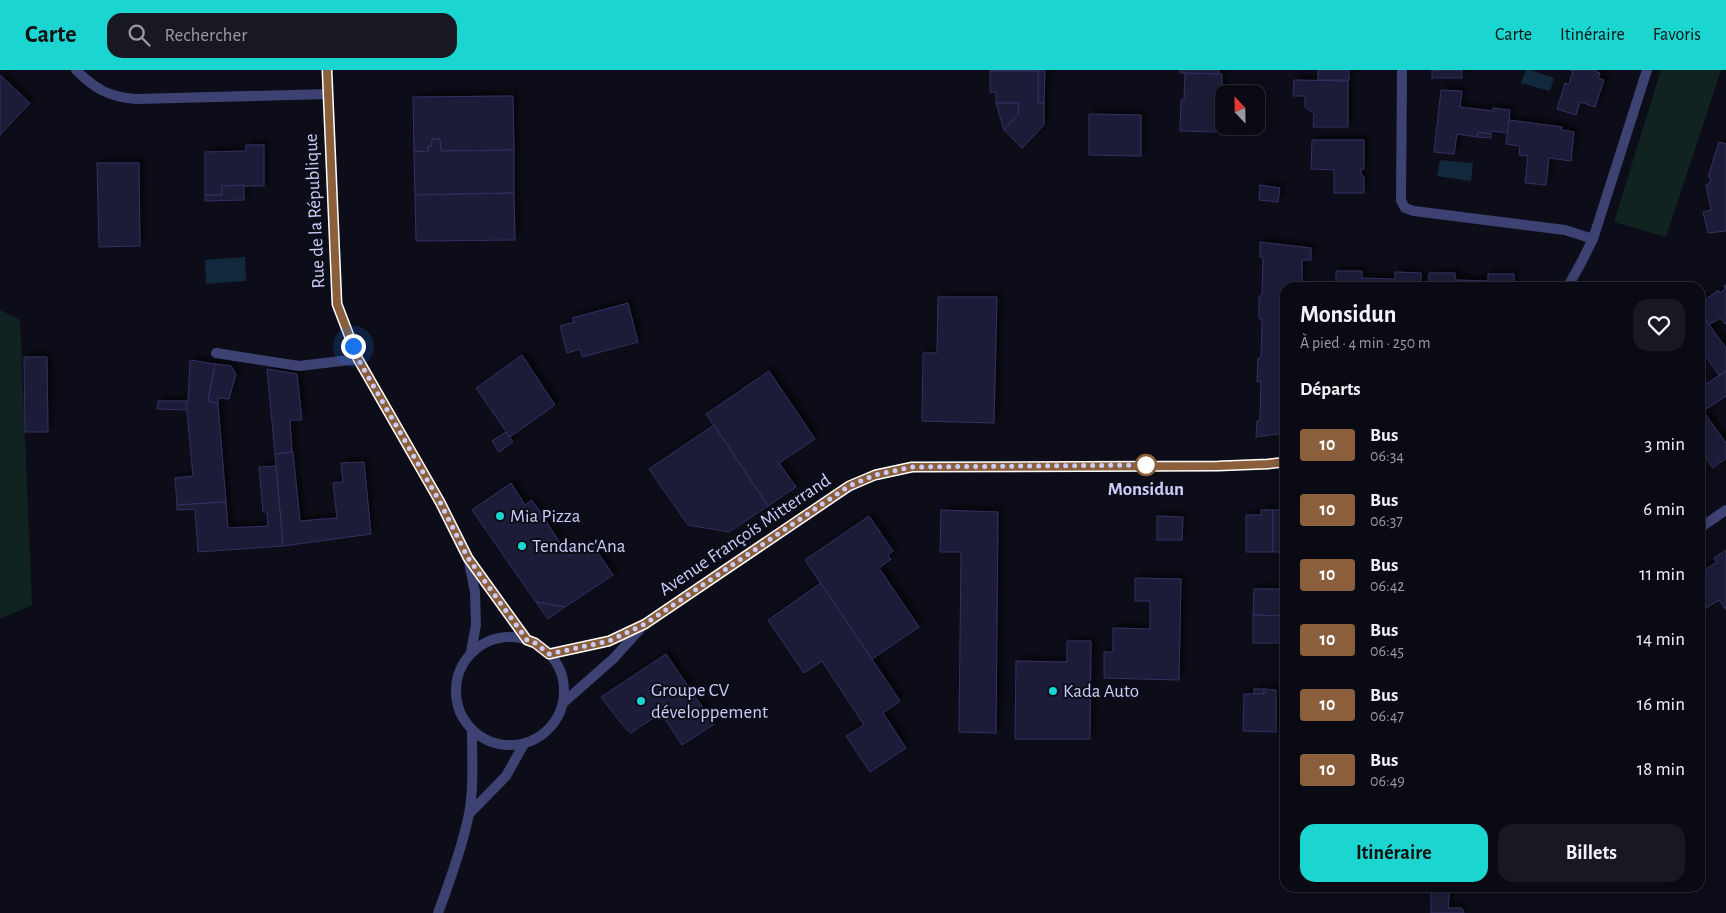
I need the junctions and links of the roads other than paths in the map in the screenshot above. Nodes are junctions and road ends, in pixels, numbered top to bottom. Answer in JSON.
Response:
{"nodes":[{"id":1,"x":76,"y":70,"type":"edge"},
{"id":2,"x":327,"y":70,"type":"edge"},
{"id":3,"x":1402,"y":70,"type":"edge"},
{"id":4,"x":1647,"y":70,"type":"edge"},
{"id":5,"x":328,"y":94,"type":"junction"},
{"id":6,"x":1593,"y":239,"type":"junction"},
{"id":7,"x":1571,"y":282,"type":"edge"},
{"id":8,"x":216,"y":353,"type":"dead end"},
{"id":9,"x":358,"y":359,"type":"junction"},
{"id":10,"x":1280,"y":463,"type":"edge"},
{"id":11,"x":1726,"y":510,"type":"edge"},
{"id":12,"x":1705,"y":525,"type":"edge"},
{"id":13,"x":468,"y":558,"type":"junction"},
{"id":14,"x":645,"y":624,"type":"junction"},
{"id":15,"x":527,"y":640,"type":"junction"},
{"id":16,"x":471,"y":652,"type":"junction"},
{"id":17,"x":549,"y":654,"type":"junction"},
{"id":18,"x":563,"y":703,"type":"junction"},
{"id":19,"x":472,"y":730,"type":"junction"},
{"id":20,"x":524,"y":744,"type":"junction"},
{"id":21,"x":469,"y":814,"type":"junction"},
{"id":22,"x":438,"y":913,"type":"edge"}],
"edges":[{"from":1,"to":5,"type":"street"},
{"from":2,"to":5,"type":"street","name":"Rue de la République"},
{"from":3,"to":6,"type":"street"},
{"from":4,"to":6,"type":"street"},
{"from":5,"to":9,"type":"street","name":"Rue de la République"},
{"from":6,"to":7,"type":"street"},
{"from":8,"to":9,"type":"street"},
{"from":9,"to":13,"type":"street","name":"Rue de la République"},
{"from":10,"to":14,"type":"street","name":"Avenue François Mitterrand"},
{"from":11,"to":12,"type":"street"},
{"from":13,"to":15,"type":"street","name":"Rue de la République"},
{"from":13,"to":16,"type":"street","name":"Rue de la République"},
{"from":14,"to":17,"type":"street","name":"Avenue François Mitterrand"},
{"from":14,"to":18,"type":"street","name":"Avenue François Mitterrand"},
{"from":15,"to":16,"type":"street"},
{"from":15,"to":17,"type":"street"},
{"from":16,"to":19,"type":"street"},
{"from":17,"to":18,"type":"street"},
{"from":18,"to":20,"type":"street"},
{"from":19,"to":20,"type":"street"},
{"from":19,"to":21,"type":"street"},
{"from":20,"to":21,"type":"street"},
{"from":21,"to":22,"type":"street"}]}
